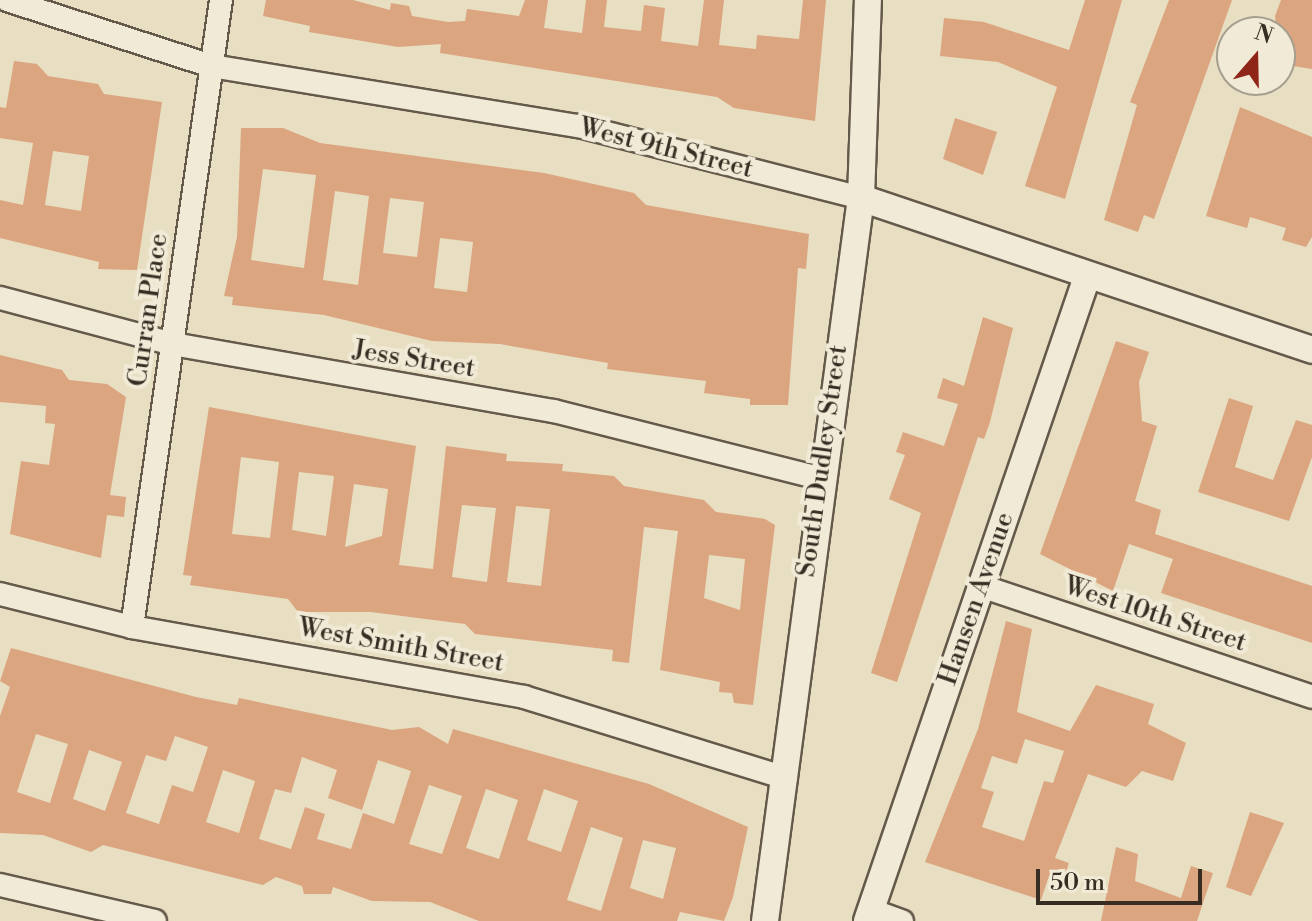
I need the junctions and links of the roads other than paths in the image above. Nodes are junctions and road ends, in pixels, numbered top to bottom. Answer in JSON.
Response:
{"nodes":[{"id":1,"x":7,"y":0,"type":"edge"},
{"id":2,"x":221,"y":0,"type":"edge"},
{"id":3,"x":868,"y":0,"type":"edge"},
{"id":4,"x":211,"y":66,"type":"junction"},
{"id":5,"x":861,"y":198,"type":"junction"},
{"id":6,"x":1087,"y":277,"type":"junction"},
{"id":7,"x":0,"y":298,"type":"edge"},
{"id":8,"x":173,"y":344,"type":"junction"},
{"id":9,"x":1312,"y":350,"type":"edge"},
{"id":10,"x":818,"y":478,"type":"junction"},
{"id":11,"x":981,"y":586,"type":"junction"},
{"id":12,"x":0,"y":594,"type":"edge"},
{"id":13,"x":132,"y":627,"type":"junction"},
{"id":14,"x":1312,"y":697,"type":"edge"},
{"id":15,"x":786,"y":778,"type":"junction"},
{"id":16,"x":0,"y":885,"type":"edge"},
{"id":17,"x":869,"y":916,"type":"edge"},
{"id":18,"x":155,"y":921,"type":"edge"},
{"id":19,"x":765,"y":921,"type":"edge"},
{"id":20,"x":902,"y":921,"type":"edge"}],
"edges":[{"from":1,"to":4,"type":"street","name":"West 9th Street"},
{"from":2,"to":4,"type":"street","name":"Curran Place"},
{"from":3,"to":5,"type":"street","name":"South Dudley Street"},
{"from":4,"to":5,"type":"street","name":"West 9th Street"},
{"from":4,"to":8,"type":"street","name":"Curran Place"},
{"from":5,"to":6,"type":"street","name":"West 9th Street"},
{"from":5,"to":10,"type":"street","name":"South Dudley Street"},
{"from":6,"to":9,"type":"street","name":"West 9th Street"},
{"from":6,"to":11,"type":"street","name":"Hansen Avenue"},
{"from":7,"to":8,"type":"street","name":"Jess Street"},
{"from":8,"to":10,"type":"street","name":"Jess Street"},
{"from":8,"to":13,"type":"street","name":"Curran Place"},
{"from":10,"to":15,"type":"street","name":"South Dudley Street"},
{"from":11,"to":14,"type":"street","name":"West 10th Street"},
{"from":11,"to":17,"type":"street","name":"Hansen Avenue"},
{"from":12,"to":13,"type":"street","name":"West Smith Street"},
{"from":13,"to":15,"type":"street","name":"West Smith Street"},
{"from":15,"to":19,"type":"street","name":"South Dudley Street"},
{"from":16,"to":18,"type":"street"},
{"from":17,"to":20,"type":"street"}]}
